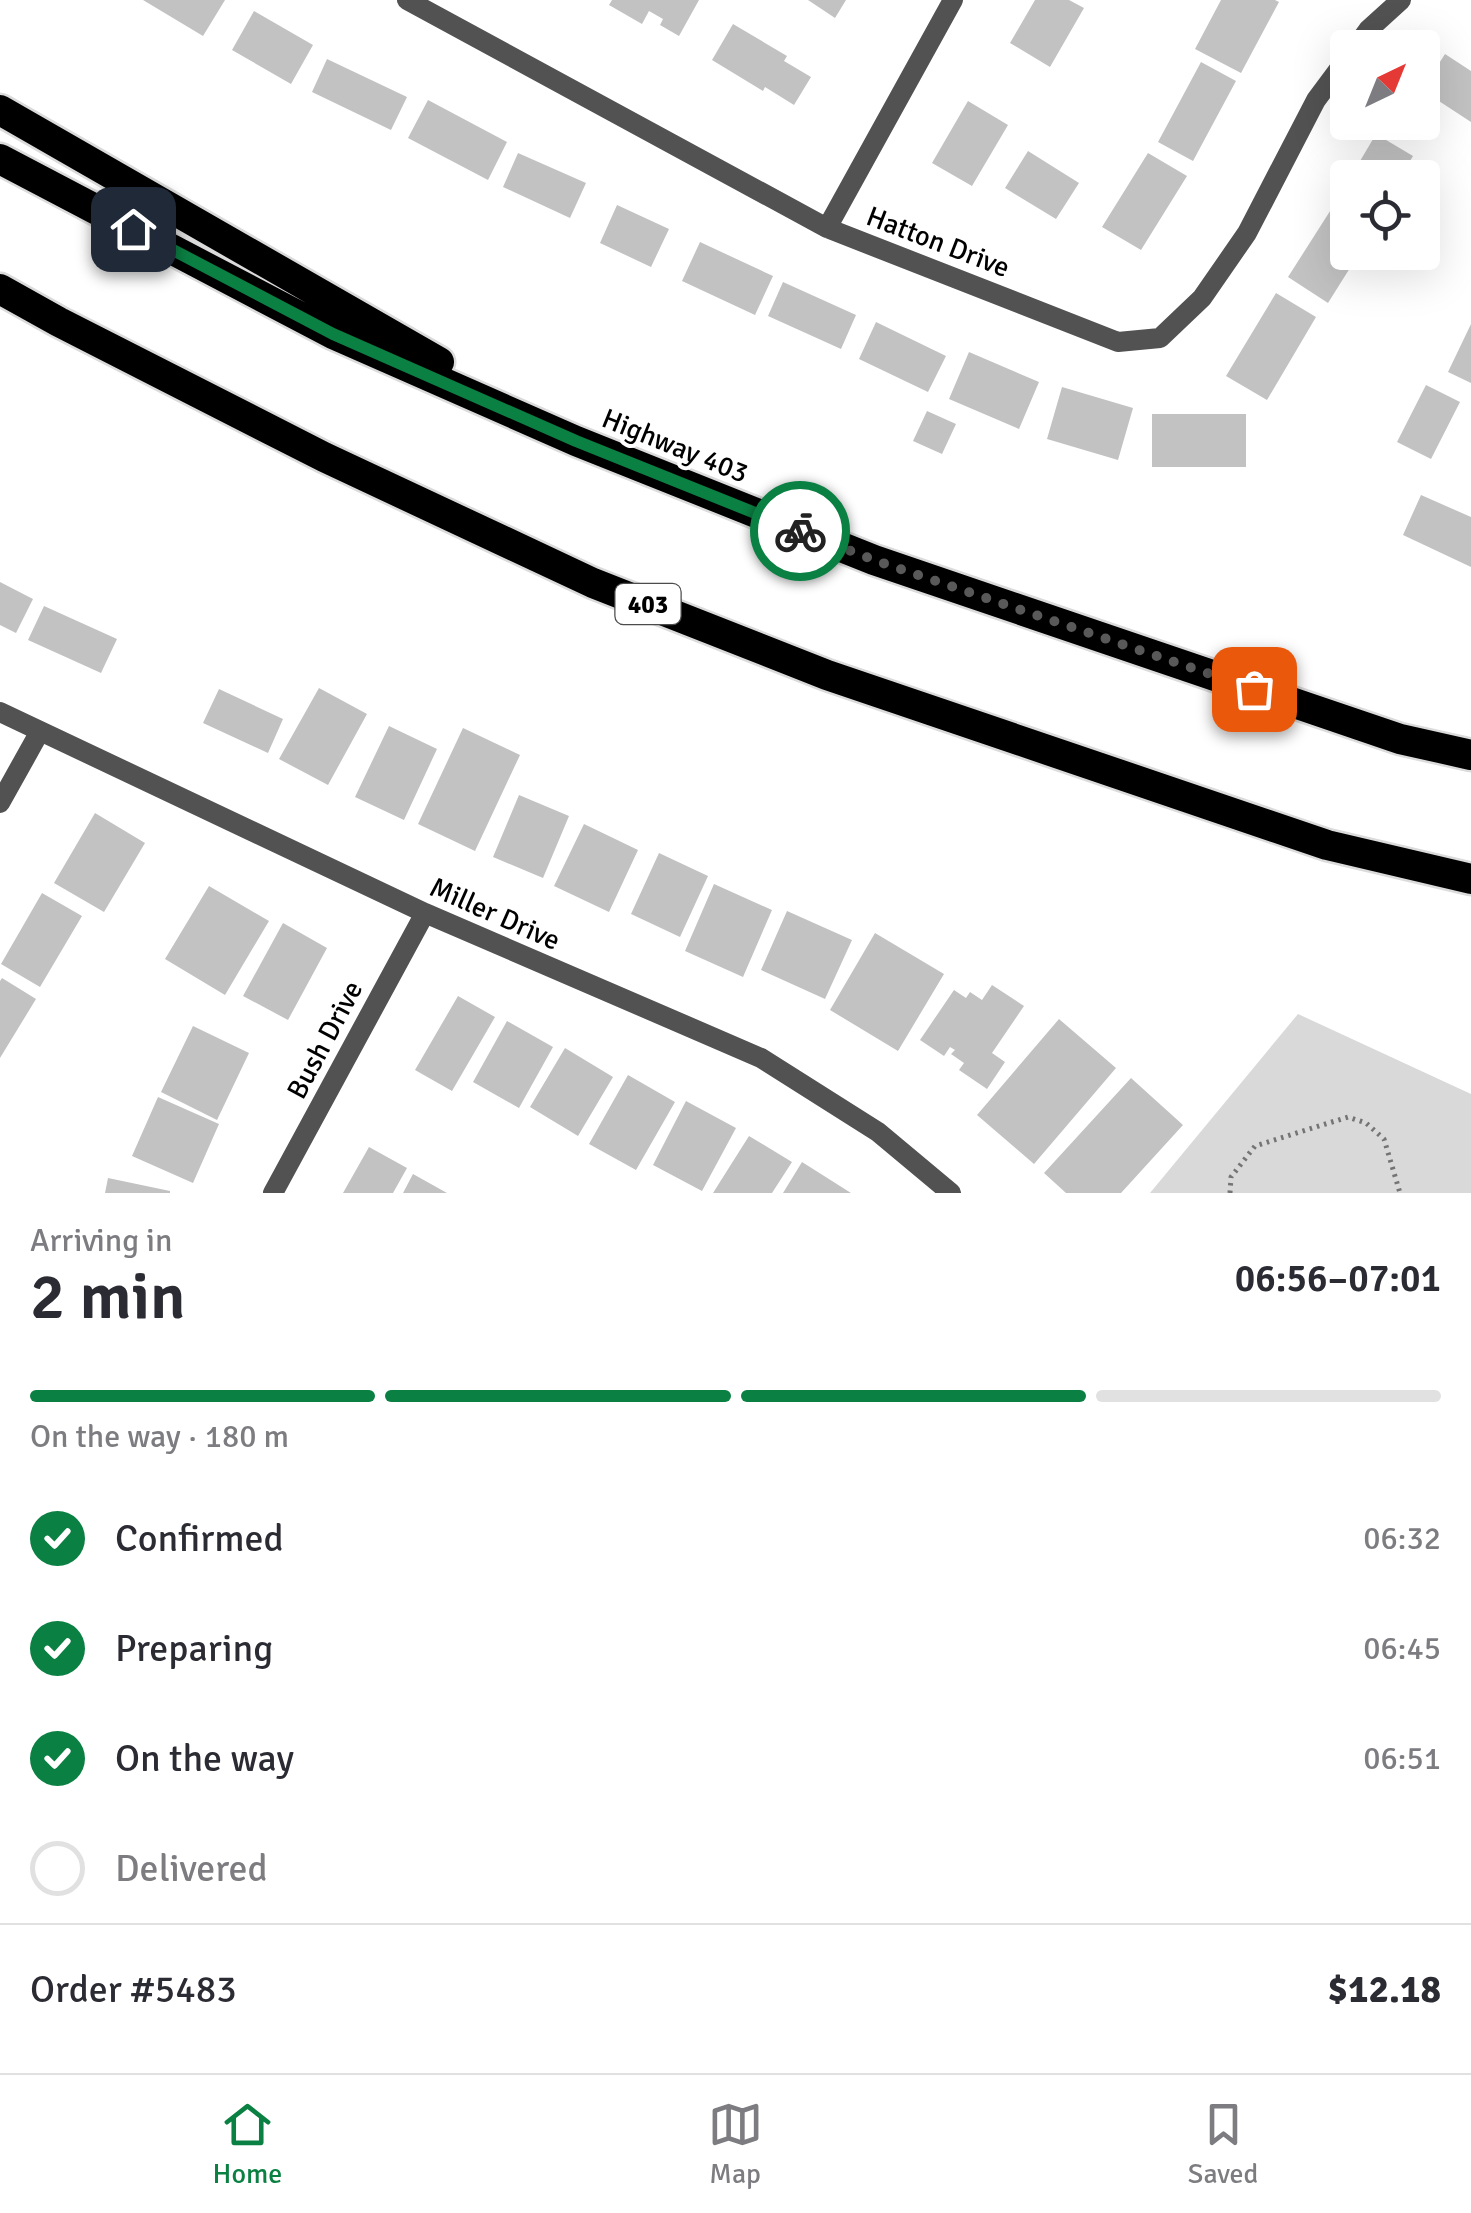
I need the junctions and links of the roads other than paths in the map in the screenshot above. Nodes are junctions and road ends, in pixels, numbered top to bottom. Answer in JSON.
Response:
{"nodes":[{"id":1,"x":406,"y":0,"type":"edge"},
{"id":2,"x":458,"y":0,"type":"edge"},
{"id":3,"x":953,"y":0,"type":"edge"},
{"id":4,"x":1400,"y":0,"type":"edge"},
{"id":5,"x":447,"y":21,"type":"junction"},
{"id":6,"x":1368,"y":30,"type":"edge"},
{"id":7,"x":1330,"y":82,"type":"edge"},
{"id":8,"x":0,"y":110,"type":"edge"},
{"id":9,"x":0,"y":159,"type":"edge"},
{"id":10,"x":827,"y":228,"type":"junction"},
{"id":11,"x":0,"y":289,"type":"edge"},
{"id":12,"x":576,"y":441,"type":"junction"},
{"id":13,"x":0,"y":712,"type":"edge"},
{"id":14,"x":39,"y":733,"type":"junction"},
{"id":15,"x":1471,"y":755,"type":"edge"},
{"id":16,"x":0,"y":803,"type":"edge"},
{"id":17,"x":1328,"y":845,"type":"junction"},
{"id":18,"x":1471,"y":879,"type":"edge"},
{"id":19,"x":1471,"y":899,"type":"edge"},
{"id":20,"x":424,"y":914,"type":"junction"},
{"id":21,"x":273,"y":1193,"type":"edge"},
{"id":22,"x":950,"y":1193,"type":"edge"}],
"edges":[{"from":1,"to":5,"type":"street","name":"Hatton Drive"},
{"from":2,"to":5,"type":"street"},
{"from":3,"to":10,"type":"street"},
{"from":4,"to":6,"type":"street"},
{"from":5,"to":10,"type":"street","name":"Hatton Drive"},
{"from":7,"to":10,"type":"street","name":"Hatton Drive"},
{"from":8,"to":12,"type":"highway"},
{"from":9,"to":12,"type":"highway","name":"Highway 403"},
{"from":11,"to":17,"type":"highway","number":"403"},
{"from":12,"to":15,"type":"highway","name":"Highway 403"},
{"from":13,"to":14,"type":"street","name":"Miller Drive"},
{"from":14,"to":16,"type":"street"},
{"from":14,"to":20,"type":"street","name":"Miller Drive"},
{"from":17,"to":18,"type":"highway","number":"403"},
{"from":17,"to":19,"type":"highway"},
{"from":20,"to":21,"type":"street","name":"Bush Drive"},
{"from":20,"to":22,"type":"street","name":"Miller Drive"}]}
